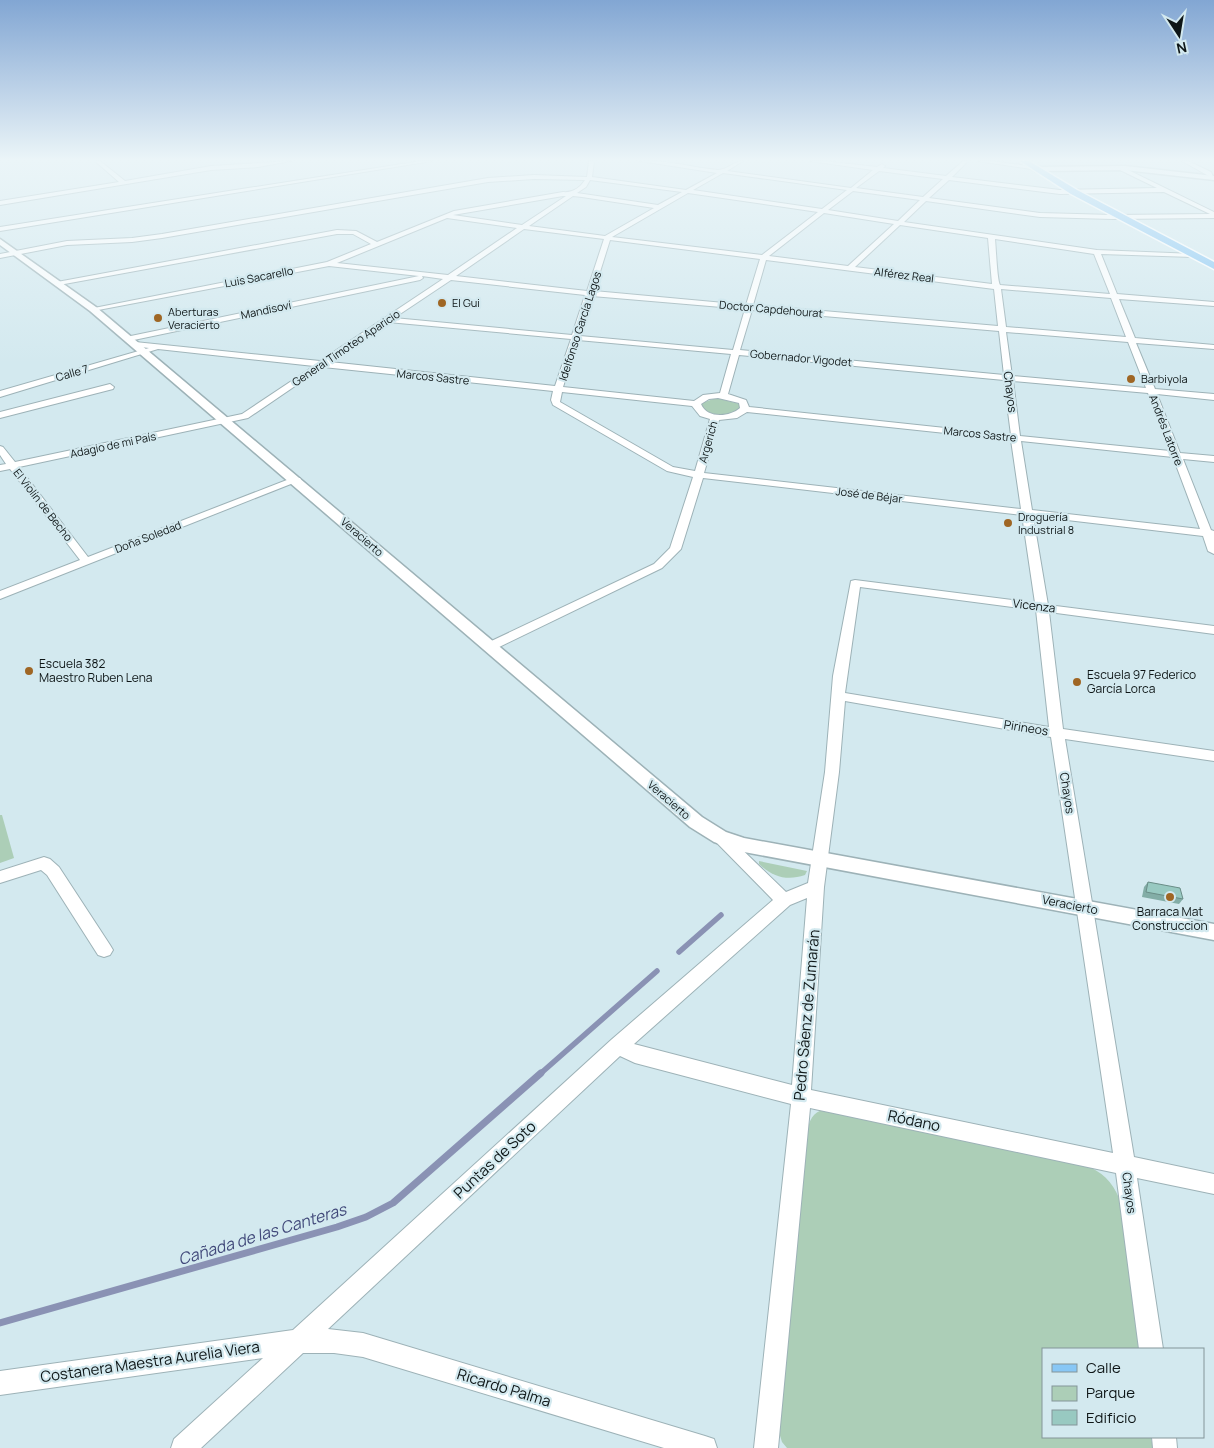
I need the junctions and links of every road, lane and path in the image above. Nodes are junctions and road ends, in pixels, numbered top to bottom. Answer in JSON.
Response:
{"nodes":[{"id":1,"x":205,"y":229,"type":"edge"},
{"id":2,"x":414,"y":229,"type":"edge"},
{"id":3,"x":521,"y":229,"type":"edge"},
{"id":4,"x":535,"y":229,"type":"edge"},
{"id":5,"x":624,"y":229,"type":"edge"},
{"id":6,"x":800,"y":229,"type":"edge"},
{"id":7,"x":891,"y":229,"type":"edge"},
{"id":8,"x":942,"y":229,"type":"edge"},
{"id":9,"x":1144,"y":229,"type":"edge"},
{"id":10,"x":991,"y":236,"type":"junction"},
{"id":11,"x":608,"y":238,"type":"junction"},
{"id":12,"x":0,"y":240,"type":"edge"},
{"id":13,"x":375,"y":244,"type":"junction"},
{"id":14,"x":16,"y":252,"type":"junction"},
{"id":15,"x":1097,"y":252,"type":"junction"},
{"id":16,"x":1193,"y":255,"type":"junction"},
{"id":17,"x":0,"y":256,"type":"edge"},
{"id":18,"x":764,"y":257,"type":"junction"},
{"id":19,"x":328,"y":264,"type":"junction"},
{"id":20,"x":1214,"y":266,"type":"edge"},
{"id":21,"x":850,"y":268,"type":"junction"},
{"id":22,"x":462,"y":269,"type":"junction"},
{"id":23,"x":431,"y":276,"type":"junction"},
{"id":24,"x":449,"y":278,"type":"junction"},
{"id":25,"x":403,"y":282,"type":"junction"},
{"id":26,"x":59,"y":283,"type":"junction"},
{"id":27,"x":997,"y":287,"type":"junction"},
{"id":28,"x":428,"y":292,"type":"junction"},
{"id":29,"x":591,"y":293,"type":"junction"},
{"id":30,"x":1114,"y":297,"type":"junction"},
{"id":31,"x":1214,"y":304,"type":"edge"},
{"id":32,"x":750,"y":307,"type":"junction"},
{"id":33,"x":93,"y":309,"type":"junction"},
{"id":34,"x":388,"y":320,"type":"junction"},
{"id":35,"x":1002,"y":328,"type":"junction"},
{"id":36,"x":575,"y":338,"type":"junction"},
{"id":37,"x":1130,"y":340,"type":"junction"},
{"id":38,"x":136,"y":345,"type":"junction"},
{"id":39,"x":1214,"y":347,"type":"edge"},
{"id":40,"x":736,"y":352,"type":"junction"},
{"id":41,"x":322,"y":365,"type":"junction"},
{"id":42,"x":1008,"y":378,"type":"junction"},
{"id":43,"x":110,"y":387,"type":"dead end"},
{"id":44,"x":558,"y":390,"type":"junction"},
{"id":45,"x":1151,"y":391,"type":"junction"},
{"id":46,"x":0,"y":394,"type":"edge"},
{"id":47,"x":723,"y":396,"type":"junction"},
{"id":48,"x":1214,"y":397,"type":"edge"},
{"id":49,"x":696,"y":404,"type":"junction"},
{"id":50,"x":745,"y":409,"type":"junction"},
{"id":51,"x":0,"y":415,"type":"edge"},
{"id":52,"x":715,"y":417,"type":"junction"},
{"id":53,"x":226,"y":421,"type":"junction"},
{"id":54,"x":1016,"y":438,"type":"junction"},
{"id":55,"x":0,"y":449,"type":"edge"},
{"id":56,"x":1175,"y":455,"type":"junction"},
{"id":57,"x":1214,"y":458,"type":"edge"},
{"id":58,"x":13,"y":465,"type":"junction"},
{"id":59,"x":0,"y":468,"type":"edge"},
{"id":60,"x":699,"y":474,"type":"junction"},
{"id":61,"x":296,"y":480,"type":"junction"},
{"id":62,"x":1028,"y":513,"type":"junction"},
{"id":63,"x":1211,"y":534,"type":"edge"},
{"id":64,"x":1214,"y":551,"type":"edge"},
{"id":65,"x":86,"y":561,"type":"junction"},
{"id":66,"x":855,"y":583,"type":"joint"},
{"id":67,"x":0,"y":594,"type":"edge"},
{"id":68,"x":1042,"y":607,"type":"junction"},
{"id":69,"x":1214,"y":630,"type":"edge"},
{"id":70,"x":489,"y":647,"type":"junction"},
{"id":71,"x":839,"y":696,"type":"junction"},
{"id":72,"x":1058,"y":733,"type":"junction"},
{"id":73,"x":1214,"y":756,"type":"edge"},
{"id":74,"x":720,"y":837,"type":"junction"},
{"id":75,"x":819,"y":858,"type":"junction"},
{"id":76,"x":0,"y":877,"type":"edge"},
{"id":77,"x":816,"y":887,"type":"junction"},
{"id":78,"x":784,"y":900,"type":"junction"},
{"id":79,"x":1085,"y":908,"type":"junction"},
{"id":80,"x":1214,"y":932,"type":"edge"},
{"id":81,"x":104,"y":950,"type":"dead end"},
{"id":82,"x":618,"y":1046,"type":"junction"},
{"id":83,"x":801,"y":1097,"type":"junction"},
{"id":84,"x":1125,"y":1165,"type":"junction"},
{"id":85,"x":1214,"y":1184,"type":"edge"},
{"id":86,"x":300,"y":1341,"type":"junction"},
{"id":87,"x":1152,"y":1348,"type":"edge"},
{"id":88,"x":0,"y":1383,"type":"edge"},
{"id":89,"x":183,"y":1448,"type":"edge"},
{"id":90,"x":705,"y":1448,"type":"edge"},
{"id":91,"x":766,"y":1448,"type":"edge"}],
"edges":[{"from":1,"to":14,"type":"street"},
{"from":2,"to":13,"type":"street","name":"Luis Sacarello"},
{"from":3,"to":22,"type":"street","name":"General Timoteo Aparicio"},
{"from":4,"to":11,"type":"street","name":"Alférez Real"},
{"from":5,"to":11,"type":"street"},
{"from":6,"to":18,"type":"street"},
{"from":7,"to":21,"type":"street"},
{"from":8,"to":10,"type":"street"},
{"from":9,"to":16,"type":"main road"},
{"from":10,"to":15,"type":"street"},
{"from":10,"to":27,"type":"street","name":"Chayos"},
{"from":11,"to":18,"type":"street","name":"Alférez Real"},
{"from":11,"to":29,"type":"street","name":"Idelfonso García Lagos"},
{"from":12,"to":14,"type":"street","name":"Veracierto"},
{"from":13,"to":19,"type":"street","name":"Luis Sacarello"},
{"from":13,"to":26,"type":"street"},
{"from":14,"to":17,"type":"street"},
{"from":14,"to":26,"type":"street","name":"Veracierto"},
{"from":15,"to":16,"type":"street"},
{"from":15,"to":30,"type":"street","name":"Andrés Latorre"},
{"from":16,"to":20,"type":"main road"},
{"from":18,"to":21,"type":"street","name":"Alférez Real"},
{"from":18,"to":32,"type":"street"},
{"from":19,"to":23,"type":"street","name":"Doctor Capdehourat"},
{"from":19,"to":33,"type":"street","name":"Luis Sacarello"},
{"from":21,"to":27,"type":"street","name":"Alférez Real"},
{"from":22,"to":23,"type":"street","name":"General Timoteo Aparicio"},
{"from":22,"to":24,"type":"street","name":"General Timoteo Aparicio"},
{"from":23,"to":24,"type":"street","name":"Doctor Capdehourat"},
{"from":23,"to":25,"type":"street","name":"Mandisoví"},
{"from":24,"to":28,"type":"street","name":"General Timoteo Aparicio"},
{"from":24,"to":29,"type":"street","name":"Doctor Capdehourat"},
{"from":25,"to":28,"type":"street"},
{"from":25,"to":38,"type":"street","name":"Mandisoví"},
{"from":26,"to":33,"type":"street","name":"Veracierto"},
{"from":27,"to":30,"type":"street","name":"Alférez Real"},
{"from":27,"to":35,"type":"street","name":"Chayos"},
{"from":28,"to":34,"type":"street","name":"General Timoteo Aparicio"},
{"from":29,"to":32,"type":"street","name":"Doctor Capdehourat"},
{"from":29,"to":36,"type":"street","name":"Idelfonso García Lagos"},
{"from":30,"to":31,"type":"street","name":"Alférez Real"},
{"from":30,"to":37,"type":"street","name":"Andrés Latorre"},
{"from":32,"to":35,"type":"street","name":"Doctor Capdehourat"},
{"from":32,"to":40,"type":"street"},
{"from":33,"to":38,"type":"street","name":"Veracierto"},
{"from":34,"to":36,"type":"street","name":"Gobernador Vigodet"},
{"from":34,"to":41,"type":"street","name":"General Timoteo Aparicio"},
{"from":35,"to":37,"type":"street","name":"Doctor Capdehourat"},
{"from":35,"to":42,"type":"street","name":"Chayos"},
{"from":36,"to":40,"type":"street","name":"Gobernador Vigodet"},
{"from":36,"to":44,"type":"street","name":"Idelfonso García Lagos"},
{"from":37,"to":39,"type":"street","name":"Doctor Capdehourat"},
{"from":37,"to":45,"type":"street","name":"Andrés Latorre"},
{"from":38,"to":41,"type":"street","name":"Marcos Sastre"},
{"from":38,"to":46,"type":"street","name":"Calle 7"},
{"from":38,"to":53,"type":"street","name":"Veracierto"},
{"from":40,"to":42,"type":"street","name":"Gobernador Vigodet"},
{"from":40,"to":47,"type":"street"},
{"from":41,"to":44,"type":"street","name":"Marcos Sastre"},
{"from":41,"to":53,"type":"street","name":"General Timoteo Aparicio"},
{"from":42,"to":45,"type":"street","name":"Gobernador Vigodet"},
{"from":42,"to":54,"type":"street","name":"Chayos"},
{"from":43,"to":51,"type":"street"},
{"from":44,"to":49,"type":"street","name":"Marcos Sastre"},
{"from":44,"to":60,"type":"street","name":"José de Béjar"},
{"from":45,"to":48,"type":"street","name":"Gobernador Vigodet"},
{"from":45,"to":56,"type":"street","name":"Andrés Latorre"},
{"from":47,"to":49,"type":"street"},
{"from":47,"to":50,"type":"street","name":"Marcos Sastre"},
{"from":49,"to":52,"type":"street","name":"Argerich"},
{"from":50,"to":52,"type":"street","name":"Marcos Sastre"},
{"from":50,"to":54,"type":"street","name":"Marcos Sastre"},
{"from":52,"to":60,"type":"street","name":"Argerich"},
{"from":53,"to":58,"type":"street","name":"Adagio de mi País"},
{"from":53,"to":61,"type":"street","name":"Veracierto"},
{"from":54,"to":56,"type":"street","name":"Marcos Sastre"},
{"from":54,"to":62,"type":"street","name":"Chayos"},
{"from":55,"to":58,"type":"street","name":"El Violín de Becho"},
{"from":56,"to":57,"type":"street","name":"Marcos Sastre"},
{"from":56,"to":63,"type":"street","name":"Andrés Latorre"},
{"from":58,"to":59,"type":"street","name":"Adagio de mi País"},
{"from":58,"to":65,"type":"street","name":"El Violín de Becho"},
{"from":60,"to":62,"type":"street","name":"José de Béjar"},
{"from":60,"to":70,"type":"street","name":"Argerich"},
{"from":61,"to":65,"type":"street","name":"Doña Soledad"},
{"from":61,"to":70,"type":"street","name":"Veracierto"},
{"from":62,"to":63,"type":"street","name":"José de Béjar"},
{"from":62,"to":68,"type":"street","name":"Chayos"},
{"from":63,"to":64,"type":"street","name":"Andrés Latorre"},
{"from":65,"to":67,"type":"street","name":"Doña Soledad"},
{"from":66,"to":68,"type":"street","name":"Vicenza"},
{"from":66,"to":71,"type":"street","name":"Pedro Sáenz de Zumarán"},
{"from":68,"to":69,"type":"street","name":"Vicenza"},
{"from":68,"to":72,"type":"street","name":"Chayos"},
{"from":70,"to":74,"type":"street","name":"Veracierto"},
{"from":71,"to":72,"type":"street","name":"Pirineos"},
{"from":71,"to":75,"type":"street","name":"Pedro Sáenz de Zumarán"},
{"from":72,"to":73,"type":"street","name":"Pirineos"},
{"from":72,"to":79,"type":"street","name":"Chayos"},
{"from":74,"to":75,"type":"street","name":"Veracierto"},
{"from":74,"to":78,"type":"street","name":"Veracierto"},
{"from":75,"to":77,"type":"street","name":"Pedro Sáenz de Zumarán"},
{"from":75,"to":79,"type":"street","name":"Veracierto"},
{"from":76,"to":81,"type":"street"},
{"from":77,"to":78,"type":"street","name":"Puntas de Soto"},
{"from":77,"to":83,"type":"street","name":"Pedro Sáenz de Zumarán"},
{"from":78,"to":82,"type":"street","name":"Puntas de Soto"},
{"from":79,"to":80,"type":"street","name":"Veracierto"},
{"from":79,"to":84,"type":"street","name":"Chayos"},
{"from":82,"to":83,"type":"street","name":"Ródano"},
{"from":82,"to":86,"type":"street","name":"Puntas de Soto"},
{"from":83,"to":84,"type":"street","name":"Ródano"},
{"from":83,"to":91,"type":"street","name":"Pedro Sáenz de Zumarán"},
{"from":84,"to":85,"type":"street","name":"Ródano"},
{"from":84,"to":87,"type":"street","name":"Chayos"},
{"from":86,"to":88,"type":"street","name":"Costanera Maestra Aurelia Viera"},
{"from":86,"to":89,"type":"street","name":"Puntas de Soto"},
{"from":86,"to":90,"type":"street","name":"Ricardo Palma"}]}
